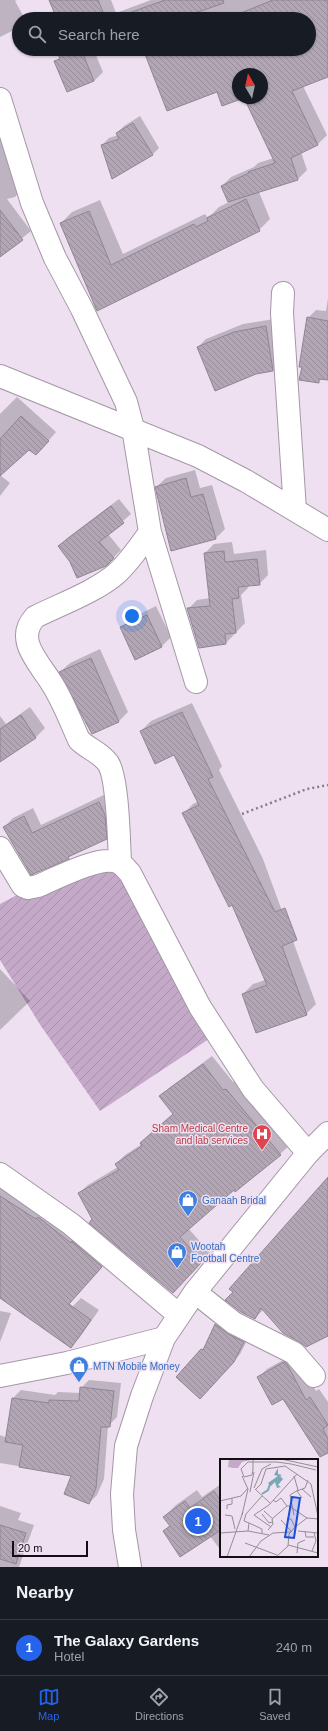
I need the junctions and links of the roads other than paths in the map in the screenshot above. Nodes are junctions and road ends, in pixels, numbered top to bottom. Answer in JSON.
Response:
{"nodes":[{"id":1,"x":0,"y":99,"type":"edge"},
{"id":2,"x":283,"y":292,"type":"dead end"},
{"id":3,"x":0,"y":376,"type":"edge"},
{"id":4,"x":133,"y":428,"type":"junction"},
{"id":5,"x":295,"y":510,"type":"junction"},
{"id":6,"x":328,"y":530,"type":"edge"},
{"id":7,"x":150,"y":532,"type":"junction"},
{"id":8,"x":196,"y":682,"type":"dead end"},
{"id":9,"x":0,"y":848,"type":"edge"},
{"id":10,"x":120,"y":863,"type":"junction"},
{"id":11,"x":328,"y":1133,"type":"edge"},
{"id":12,"x":308,"y":1153,"type":"junction"},
{"id":13,"x":0,"y":1174,"type":"edge"},
{"id":14,"x":195,"y":1292,"type":"junction"},
{"id":15,"x":179,"y":1314,"type":"junction"},
{"id":16,"x":164,"y":1338,"type":"junction"},
{"id":17,"x":0,"y":1376,"type":"edge"},
{"id":18,"x":314,"y":1376,"type":"dead end"},
{"id":19,"x":130,"y":1567,"type":"edge"}],
"edges":[{"from":1,"to":4,"type":"street"},
{"from":2,"to":5,"type":"street"},
{"from":3,"to":4,"type":"street"},
{"from":4,"to":5,"type":"street"},
{"from":4,"to":7,"type":"street"},
{"from":5,"to":6,"type":"street"},
{"from":7,"to":8,"type":"street"},
{"from":7,"to":10,"type":"street"},
{"from":9,"to":10,"type":"street"},
{"from":10,"to":12,"type":"street"},
{"from":11,"to":12,"type":"street"},
{"from":12,"to":14,"type":"street"},
{"from":13,"to":15,"type":"street"},
{"from":14,"to":15,"type":"street"},
{"from":14,"to":18,"type":"street"},
{"from":15,"to":16,"type":"street"},
{"from":16,"to":17,"type":"street"},
{"from":16,"to":19,"type":"street"}]}
